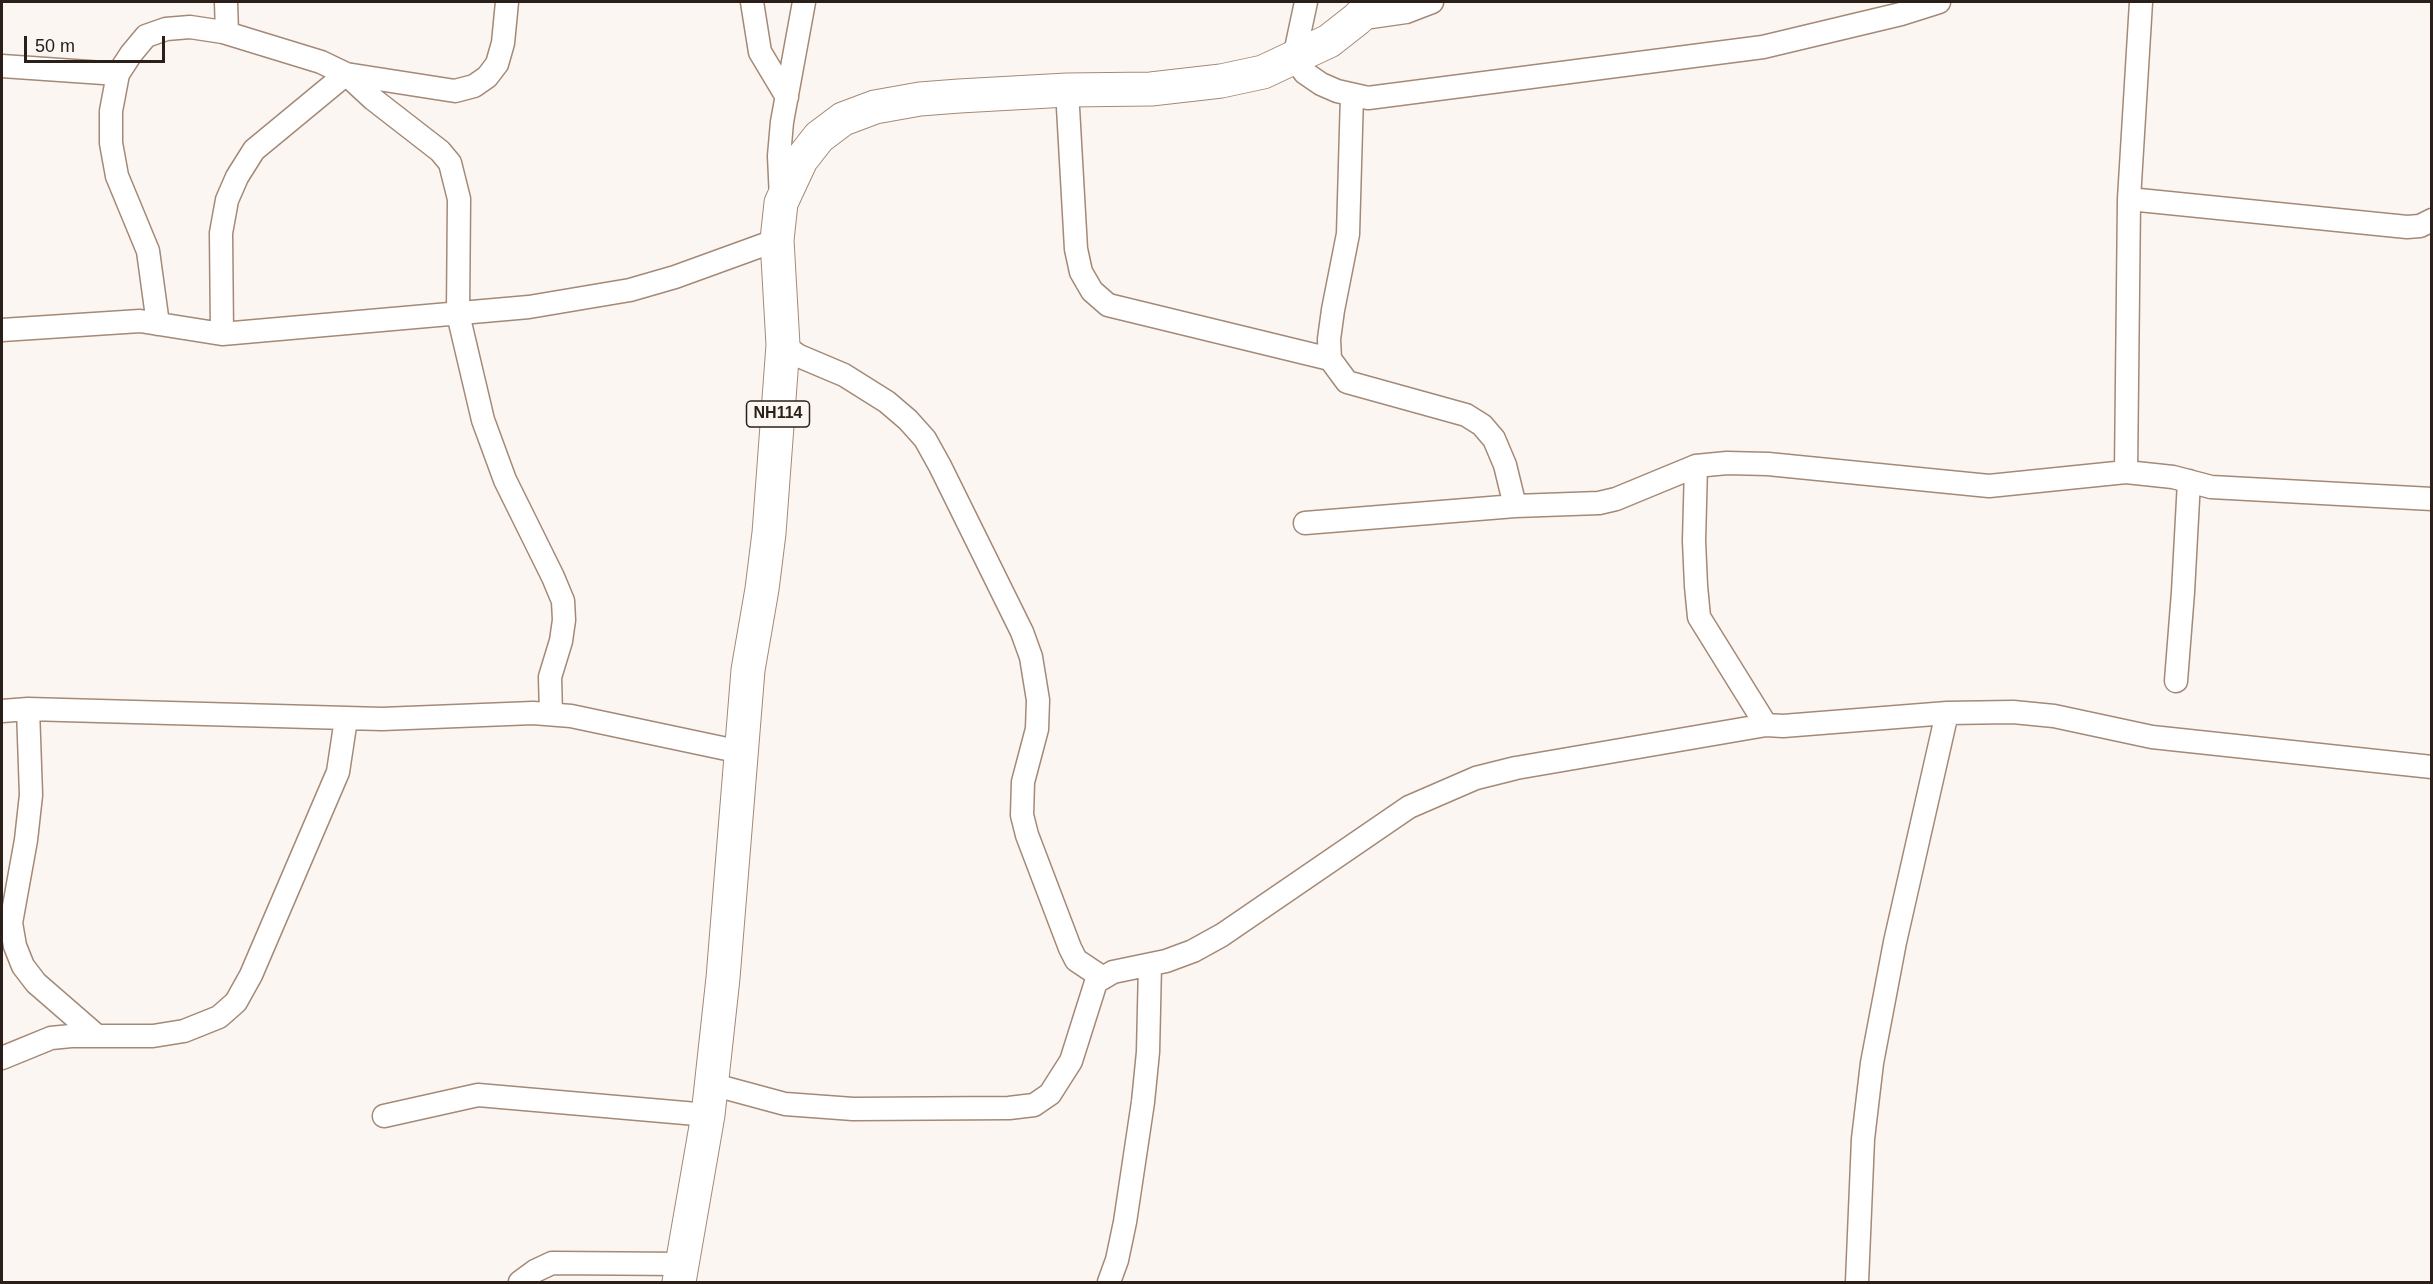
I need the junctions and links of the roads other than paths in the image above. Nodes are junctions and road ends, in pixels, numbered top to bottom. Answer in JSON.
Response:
{"nodes":[{"id":1,"x":226,"y":2,"type":"edge"},
{"id":2,"x":507,"y":2,"type":"edge"},
{"id":3,"x":752,"y":2,"type":"edge"},
{"id":4,"x":804,"y":2,"type":"edge"},
{"id":5,"x":1306,"y":2,"type":"edge"},
{"id":6,"x":1432,"y":2,"type":"edge"},
{"id":7,"x":1939,"y":2,"type":"edge"},
{"id":8,"x":2140,"y":2,"type":"edge"},
{"id":9,"x":1366,"y":10,"type":"edge"},
{"id":10,"x":227,"y":33,"type":"junction"},
{"id":11,"x":1294,"y":58,"type":"junction"},
{"id":12,"x":2,"y":66,"type":"edge"},
{"id":13,"x":118,"y":74,"type":"junction"},
{"id":14,"x":346,"y":74,"type":"junction"},
{"id":15,"x":1067,"y":90,"type":"junction"},
{"id":16,"x":1352,"y":95,"type":"junction"},
{"id":17,"x":787,"y":97,"type":"junction"},
{"id":18,"x":2129,"y":199,"type":"junction"},
{"id":19,"x":781,"y":203,"type":"junction"},
{"id":20,"x":2432,"y":220,"type":"edge"},
{"id":21,"x":777,"y":240,"type":"junction"},
{"id":22,"x":458,"y":314,"type":"junction"},
{"id":23,"x":158,"y":324,"type":"junction"},
{"id":24,"x":2,"y":330,"type":"edge"},
{"id":25,"x":222,"y":334,"type":"junction"},
{"id":26,"x":783,"y":345,"type":"junction"},
{"id":27,"x":1330,"y":359,"type":"junction"},
{"id":28,"x":1696,"y":466,"type":"junction"},
{"id":29,"x":2126,"y":472,"type":"junction"},
{"id":30,"x":2188,"y":481,"type":"junction"},
{"id":31,"x":2432,"y":499,"type":"edge"},
{"id":32,"x":1515,"y":506,"type":"junction"},
{"id":33,"x":1305,"y":523,"type":"dead end"},
{"id":34,"x":2176,"y":681,"type":"dead end"},
{"id":35,"x":28,"y":709,"type":"junction"},
{"id":36,"x":2,"y":711,"type":"edge"},
{"id":37,"x":1947,"y":713,"type":"junction"},
{"id":38,"x":550,"y":714,"type":"junction"},
{"id":39,"x":346,"y":718,"type":"junction"},
{"id":40,"x":1766,"y":725,"type":"junction"},
{"id":41,"x":741,"y":752,"type":"junction"},
{"id":42,"x":2432,"y":767,"type":"edge"},
{"id":43,"x":1149,"y":965,"type":"junction"},
{"id":44,"x":1103,"y":978,"type":"junction"},
{"id":45,"x":97,"y":1036,"type":"junction"},
{"id":46,"x":2,"y":1058,"type":"edge"},
{"id":47,"x":710,"y":1099,"type":"junction"},
{"id":48,"x":384,"y":1116,"type":"dead end"},
{"id":49,"x":681,"y":1273,"type":"edge"},
{"id":50,"x":520,"y":1282,"type":"edge"},
{"id":51,"x":1109,"y":1282,"type":"edge"},
{"id":52,"x":1857,"y":1282,"type":"edge"}],
"edges":[{"from":1,"to":10,"type":"street"},
{"from":2,"to":14,"type":"street"},
{"from":3,"to":17,"type":"street"},
{"from":4,"to":17,"type":"street"},
{"from":5,"to":11,"type":"street"},
{"from":6,"to":9,"type":"street"},
{"from":7,"to":16,"type":"street"},
{"from":8,"to":18,"type":"street"},
{"from":9,"to":11,"type":"highway","number":"NH114"},
{"from":10,"to":13,"type":"street"},
{"from":10,"to":14,"type":"street"},
{"from":11,"to":15,"type":"highway","number":"NH114"},
{"from":11,"to":16,"type":"street"},
{"from":12,"to":13,"type":"street"},
{"from":13,"to":23,"type":"street"},
{"from":14,"to":22,"type":"street"},
{"from":14,"to":25,"type":"street"},
{"from":15,"to":19,"type":"highway","number":"NH114"},
{"from":15,"to":27,"type":"street"},
{"from":16,"to":27,"type":"street"},
{"from":17,"to":19,"type":"street"},
{"from":18,"to":20,"type":"street"},
{"from":18,"to":29,"type":"street"},
{"from":19,"to":21,"type":"highway","number":"NH114"},
{"from":21,"to":22,"type":"street"},
{"from":21,"to":26,"type":"highway","number":"NH114"},
{"from":22,"to":25,"type":"street"},
{"from":22,"to":38,"type":"street"},
{"from":23,"to":24,"type":"street"},
{"from":23,"to":25,"type":"street"},
{"from":26,"to":41,"type":"highway","number":"NH114"},
{"from":26,"to":44,"type":"street"},
{"from":27,"to":32,"type":"street"},
{"from":28,"to":29,"type":"street"},
{"from":28,"to":32,"type":"street"},
{"from":28,"to":40,"type":"street"},
{"from":29,"to":30,"type":"street"},
{"from":30,"to":31,"type":"street"},
{"from":30,"to":34,"type":"street"},
{"from":32,"to":33,"type":"street"},
{"from":35,"to":36,"type":"street"},
{"from":35,"to":39,"type":"street"},
{"from":35,"to":45,"type":"street"},
{"from":37,"to":40,"type":"street"},
{"from":37,"to":42,"type":"street"},
{"from":37,"to":52,"type":"street"},
{"from":38,"to":39,"type":"street"},
{"from":38,"to":41,"type":"street"},
{"from":39,"to":45,"type":"street"},
{"from":40,"to":43,"type":"street"},
{"from":41,"to":47,"type":"highway","number":"NH114"},
{"from":43,"to":44,"type":"street"},
{"from":43,"to":51,"type":"street"},
{"from":44,"to":47,"type":"street"},
{"from":45,"to":46,"type":"street"},
{"from":47,"to":48,"type":"street"},
{"from":47,"to":49,"type":"highway","number":"NH114"},
{"from":49,"to":50,"type":"street"}]}
